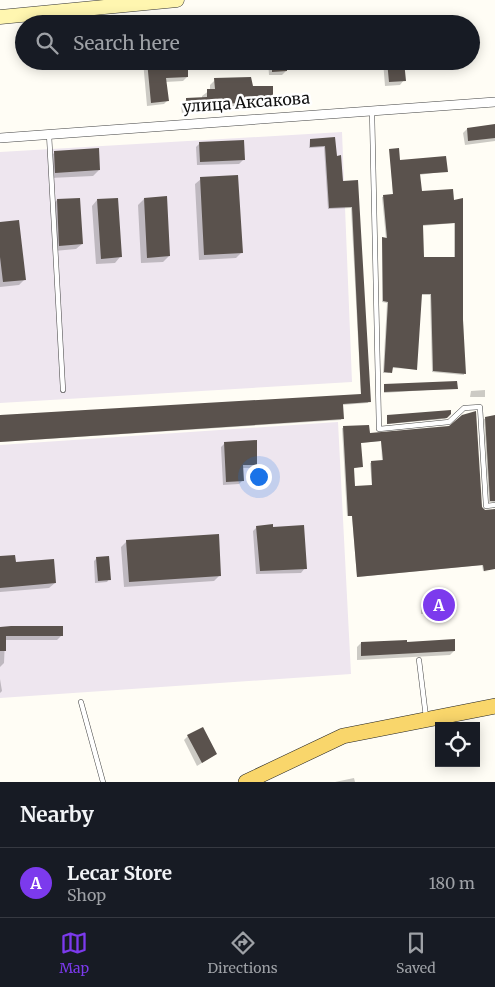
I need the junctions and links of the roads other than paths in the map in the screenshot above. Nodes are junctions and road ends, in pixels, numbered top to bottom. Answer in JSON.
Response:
{"nodes":[{"id":1,"x":169,"y":1,"type":"edge"},
{"id":2,"x":0,"y":16,"type":"edge"},
{"id":3,"x":495,"y":102,"type":"edge"},
{"id":4,"x":372,"y":111,"type":"junction"},
{"id":5,"x":49,"y":134,"type":"junction"},
{"id":6,"x":0,"y":138,"type":"edge"},
{"id":7,"x":63,"y":390,"type":"dead end"},
{"id":8,"x":495,"y":505,"type":"edge"},
{"id":9,"x":419,"y":660,"type":"dead end"},
{"id":10,"x":81,"y":702,"type":"dead end"},
{"id":11,"x":495,"y":706,"type":"edge"},
{"id":12,"x":426,"y":719,"type":"junction"},
{"id":13,"x":103,"y":782,"type":"edge"},
{"id":14,"x":246,"y":782,"type":"edge"}],
"edges":[{"from":1,"to":2,"type":"main road"},
{"from":3,"to":4,"type":"street","name":"улица Аксакова"},
{"from":4,"to":5,"type":"street","name":"улица Аксакова"},
{"from":4,"to":8,"type":"lane"},
{"from":5,"to":6,"type":"street","name":"улица Аксакова"},
{"from":5,"to":7,"type":"lane"},
{"from":9,"to":12,"type":"lane"},
{"from":10,"to":13,"type":"lane"},
{"from":11,"to":12,"type":"main road"},
{"from":12,"to":14,"type":"main road"}]}
